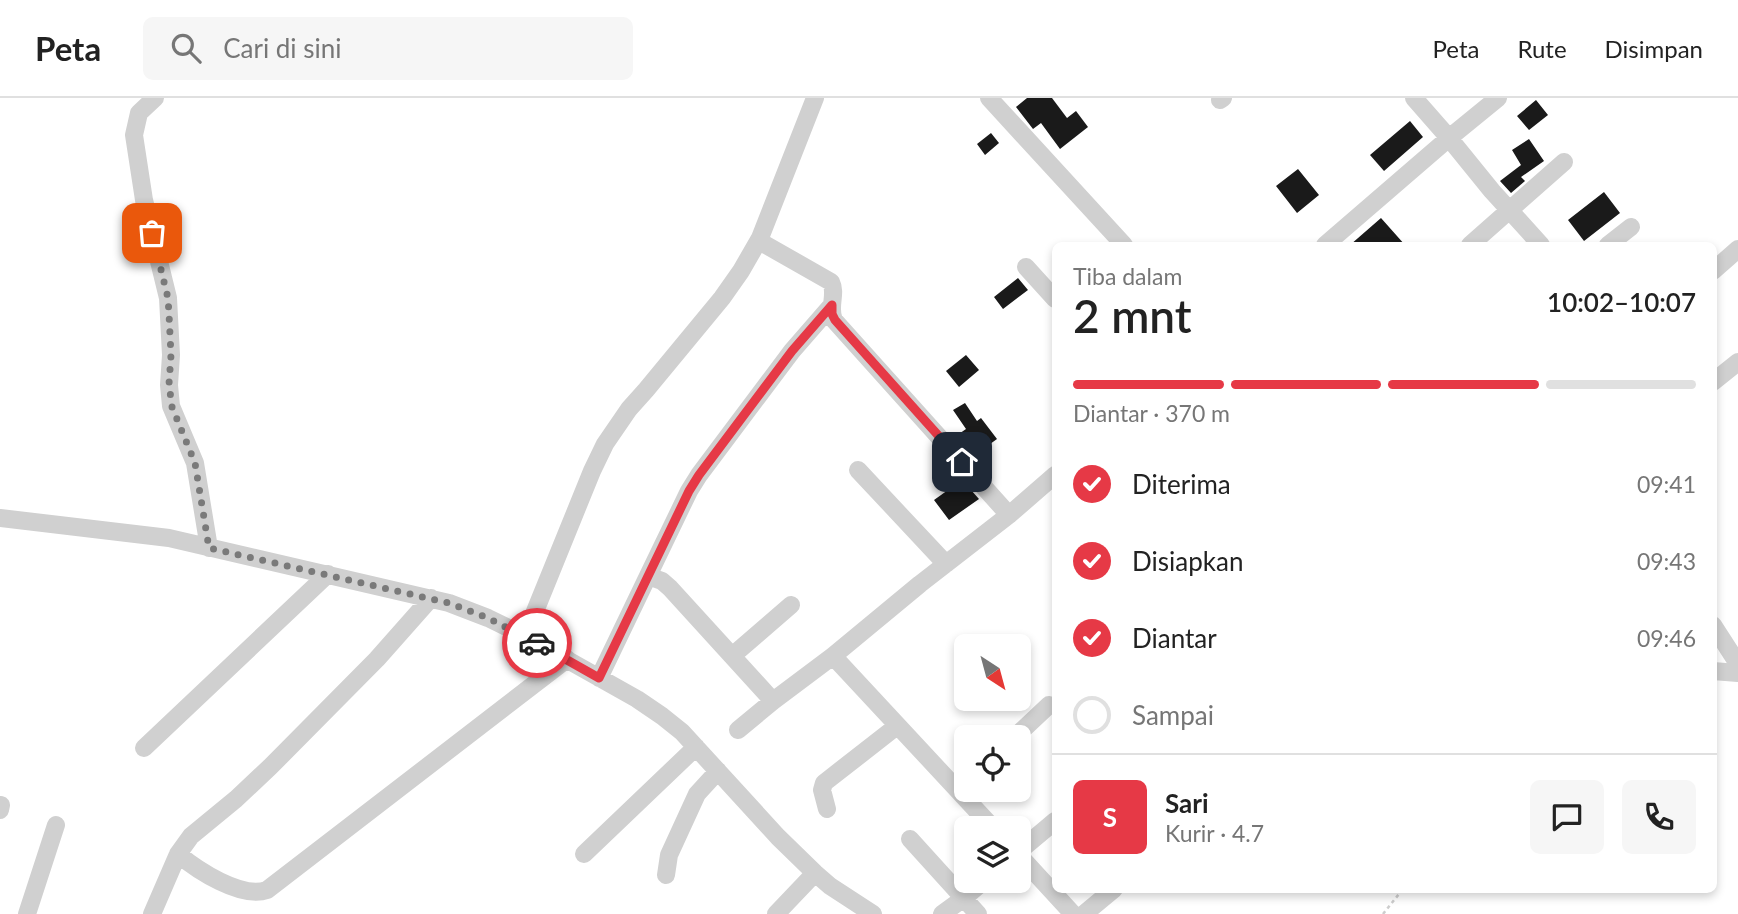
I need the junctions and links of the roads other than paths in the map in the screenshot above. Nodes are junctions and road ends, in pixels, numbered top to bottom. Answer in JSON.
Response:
{"nodes":[{"id":1,"x":155,"y":98,"type":"edge"},
{"id":2,"x":989,"y":98,"type":"edge"},
{"id":3,"x":1414,"y":98,"type":"edge"},
{"id":4,"x":1498,"y":98,"type":"edge"},
{"id":5,"x":811,"y":99,"type":"edge"},
{"id":6,"x":1449,"y":138,"type":"junction"},
{"id":7,"x":1564,"y":162,"type":"dead end"},
{"id":8,"x":1509,"y":210,"type":"junction"},
{"id":9,"x":1631,"y":227,"type":"dead end"},
{"id":10,"x":759,"y":241,"type":"junction"},
{"id":11,"x":1121,"y":242,"type":"edge"},
{"id":12,"x":1328,"y":242,"type":"edge"},
{"id":13,"x":1473,"y":242,"type":"edge"},
{"id":14,"x":1538,"y":242,"type":"edge"},
{"id":15,"x":1612,"y":242,"type":"edge"},
{"id":16,"x":1738,"y":249,"type":"edge"},
{"id":17,"x":1026,"y":267,"type":"dead end"},
{"id":18,"x":1717,"y":267,"type":"edge"},
{"id":19,"x":1052,"y":296,"type":"edge"},
{"id":20,"x":832,"y":305,"type":"junction"},
{"id":21,"x":1738,"y":362,"type":"edge"},
{"id":22,"x":1717,"y":379,"type":"edge"},
{"id":23,"x":858,"y":470,"type":"dead end"},
{"id":24,"x":1052,"y":478,"type":"edge"},
{"id":25,"x":1009,"y":515,"type":"junction"},
{"id":26,"x":0,"y":518,"type":"edge"},
{"id":27,"x":209,"y":548,"type":"junction"},
{"id":28,"x":946,"y":564,"type":"junction"},
{"id":29,"x":328,"y":574,"type":"junction"},
{"id":30,"x":648,"y":576,"type":"junction"},
{"id":31,"x":431,"y":598,"type":"junction"},
{"id":32,"x":791,"y":605,"type":"dead end"},
{"id":33,"x":1717,"y":631,"type":"edge"},
{"id":34,"x":525,"y":636,"type":"junction"},
{"id":35,"x":732,"y":656,"type":"junction"},
{"id":36,"x":833,"y":656,"type":"junction"},
{"id":37,"x":567,"y":659,"type":"junction"},
{"id":38,"x":1738,"y":664,"type":"edge"},
{"id":39,"x":1717,"y":671,"type":"edge"},
{"id":40,"x":1738,"y":673,"type":"edge"},
{"id":41,"x":599,"y":678,"type":"junction"},
{"id":42,"x":773,"y":701,"type":"junction"},
{"id":43,"x":1049,"y":705,"type":"dead end"},
{"id":44,"x":1028,"y":725,"type":"edge"},
{"id":45,"x":897,"y":726,"type":"junction"},
{"id":46,"x":738,"y":730,"type":"dead end"},
{"id":47,"x":696,"y":747,"type":"junction"},
{"id":48,"x":144,"y":748,"type":"dead end"},
{"id":49,"x":718,"y":771,"type":"junction"},
{"id":50,"x":954,"y":779,"type":"edge"},
{"id":51,"x":973,"y":802,"type":"edge"},
{"id":52,"x":827,"y":809,"type":"dead end"},
{"id":53,"x":984,"y":816,"type":"edge"},
{"id":54,"x":1052,"y":824,"type":"edge"},
{"id":55,"x":56,"y":825,"type":"dead end"},
{"id":56,"x":910,"y":839,"type":"dead end"},
{"id":57,"x":1031,"y":842,"type":"edge"},
{"id":58,"x":178,"y":854,"type":"junction"},
{"id":59,"x":584,"y":854,"type":"dead end"},
{"id":60,"x":1031,"y":867,"type":"edge"},
{"id":61,"x":815,"y":873,"type":"junction"},
{"id":62,"x":666,"y":875,"type":"dead end"},
{"id":63,"x":1052,"y":891,"type":"edge"},
{"id":64,"x":970,"y":893,"type":"edge"},
{"id":65,"x":1054,"y":893,"type":"edge"},
{"id":66,"x":1109,"y":893,"type":"edge"},
{"id":67,"x":964,"y":898,"type":"junction"},
{"id":68,"x":27,"y":914,"type":"edge"},
{"id":69,"x":152,"y":914,"type":"edge"},
{"id":70,"x":776,"y":914,"type":"edge"},
{"id":71,"x":873,"y":914,"type":"edge"},
{"id":72,"x":942,"y":914,"type":"edge"},
{"id":73,"x":978,"y":914,"type":"edge"},
{"id":74,"x":1073,"y":914,"type":"edge"},
{"id":75,"x":1084,"y":914,"type":"edge"}],
"edges":[{"from":1,"to":27,"type":"street"},
{"from":2,"to":11,"type":"street"},
{"from":3,"to":6,"type":"street"},
{"from":4,"to":6,"type":"street"},
{"from":5,"to":10,"type":"street"},
{"from":6,"to":8,"type":"street"},
{"from":6,"to":12,"type":"street"},
{"from":7,"to":8,"type":"street"},
{"from":8,"to":13,"type":"street"},
{"from":8,"to":14,"type":"street"},
{"from":9,"to":15,"type":"street"},
{"from":10,"to":20,"type":"street"},
{"from":10,"to":34,"type":"street"},
{"from":16,"to":18,"type":"street"},
{"from":17,"to":19,"type":"street"},
{"from":20,"to":25,"type":"street"},
{"from":20,"to":30,"type":"street"},
{"from":21,"to":22,"type":"street"},
{"from":23,"to":28,"type":"street"},
{"from":24,"to":25,"type":"street"},
{"from":25,"to":28,"type":"street"},
{"from":26,"to":27,"type":"street"},
{"from":27,"to":29,"type":"street"},
{"from":28,"to":36,"type":"street"},
{"from":29,"to":31,"type":"street"},
{"from":29,"to":48,"type":"street"},
{"from":30,"to":35,"type":"street"},
{"from":30,"to":41,"type":"street"},
{"from":31,"to":34,"type":"street"},
{"from":31,"to":58,"type":"street"},
{"from":32,"to":35,"type":"street"},
{"from":33,"to":38,"type":"street"},
{"from":34,"to":37,"type":"street"},
{"from":35,"to":42,"type":"street"},
{"from":36,"to":42,"type":"street"},
{"from":36,"to":45,"type":"street"},
{"from":37,"to":41,"type":"street"},
{"from":37,"to":58,"type":"street"},
{"from":39,"to":40,"type":"street"},
{"from":41,"to":47,"type":"street"},
{"from":42,"to":46,"type":"street"},
{"from":43,"to":44,"type":"street"},
{"from":45,"to":50,"type":"street"},
{"from":45,"to":52,"type":"street"},
{"from":47,"to":49,"type":"street"},
{"from":47,"to":59,"type":"street"},
{"from":49,"to":61,"type":"street"},
{"from":49,"to":62,"type":"street"},
{"from":51,"to":53,"type":"street"},
{"from":54,"to":57,"type":"street"},
{"from":55,"to":68,"type":"street"},
{"from":56,"to":67,"type":"street"},
{"from":58,"to":69,"type":"street"},
{"from":60,"to":63,"type":"street"},
{"from":61,"to":70,"type":"street"},
{"from":61,"to":71,"type":"street"},
{"from":64,"to":67,"type":"street"},
{"from":65,"to":74,"type":"street"},
{"from":66,"to":75,"type":"street"},
{"from":67,"to":72,"type":"street"},
{"from":67,"to":73,"type":"street"}]}
